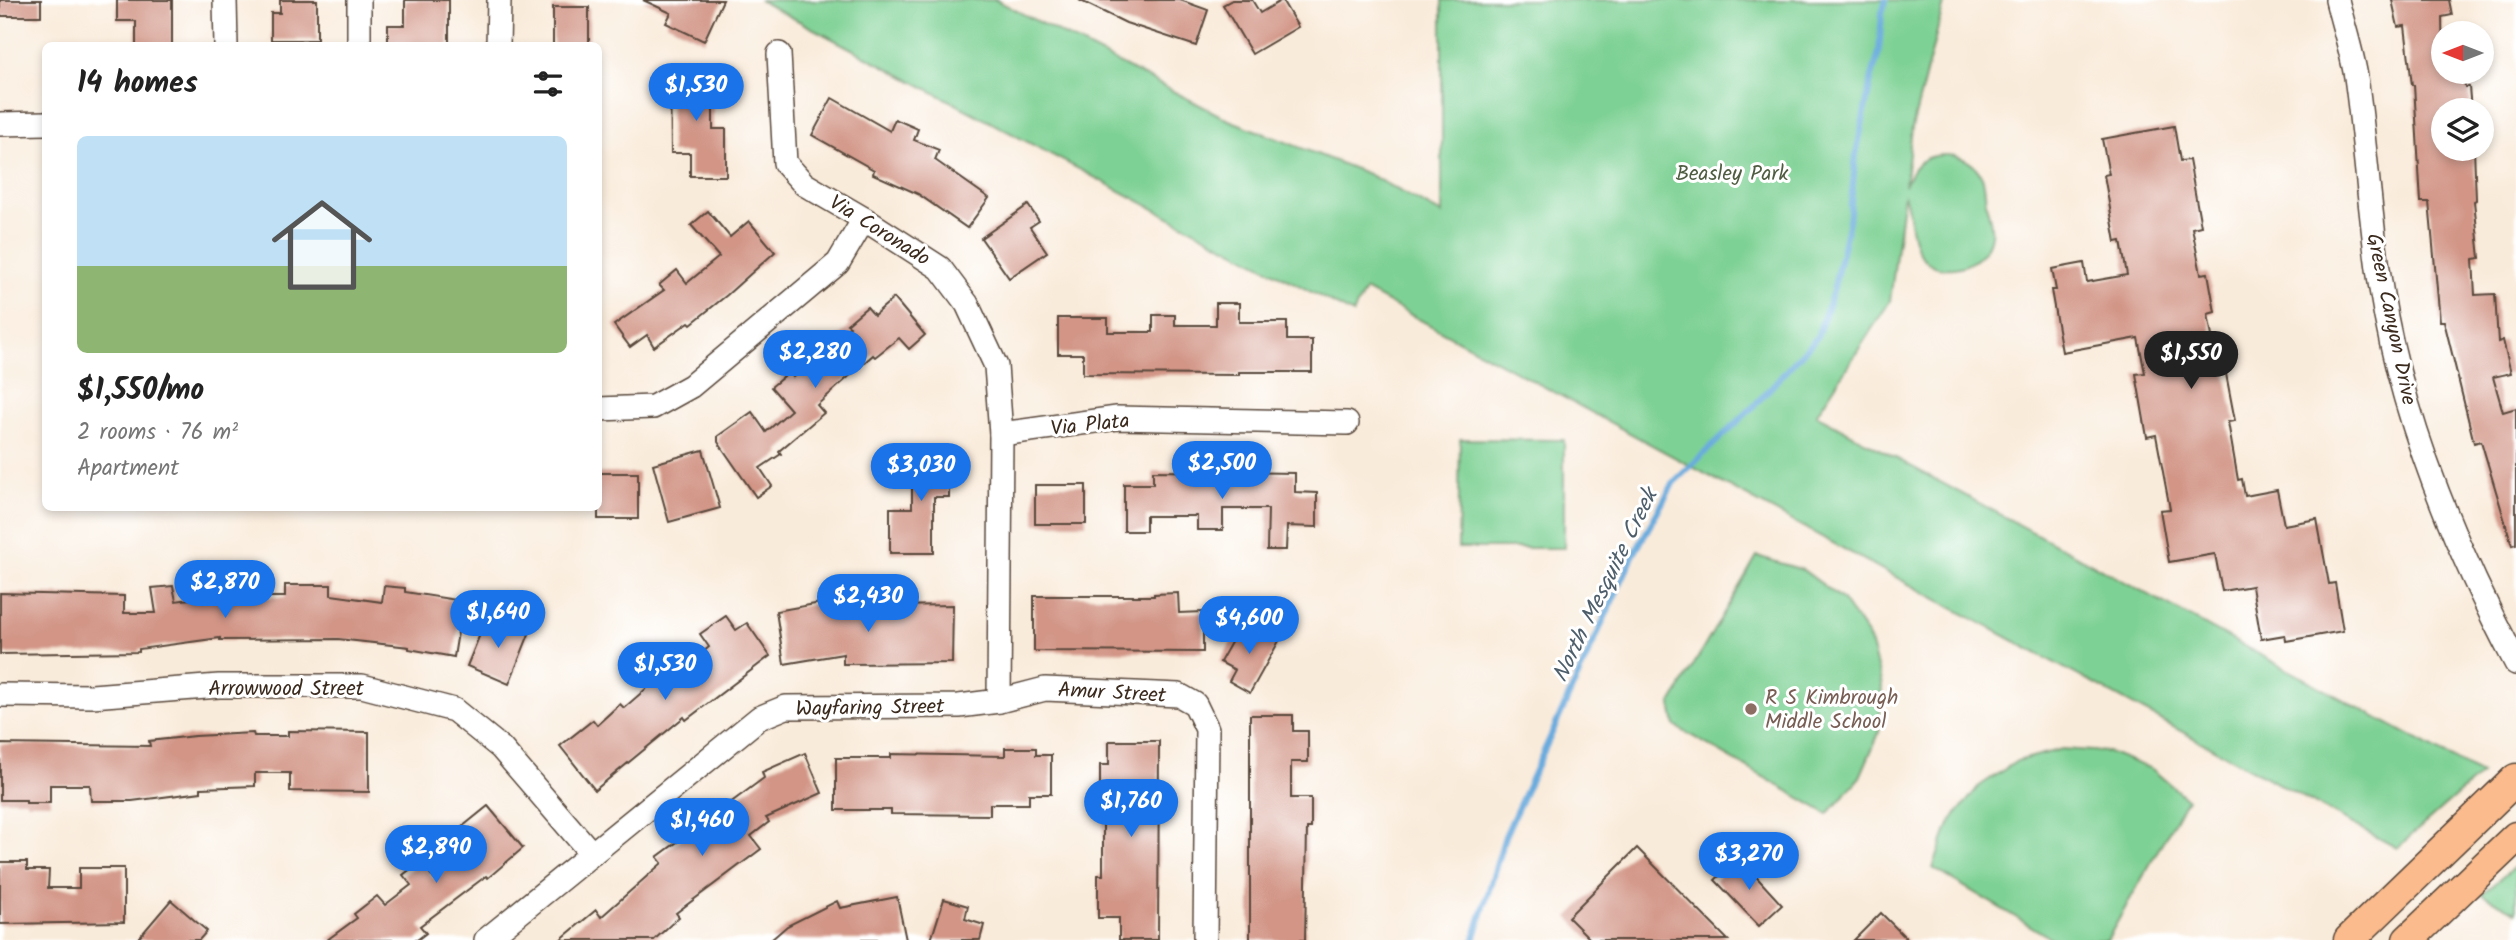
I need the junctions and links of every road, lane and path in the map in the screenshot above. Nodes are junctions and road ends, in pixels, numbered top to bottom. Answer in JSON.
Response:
{"nodes":[{"id":1,"x":225,"y":0,"type":"edge"},
{"id":2,"x":359,"y":0,"type":"edge"},
{"id":3,"x":499,"y":0,"type":"edge"},
{"id":4,"x":2337,"y":0,"type":"edge"},
{"id":5,"x":226,"y":42,"type":"edge"},
{"id":6,"x":359,"y":42,"type":"edge"},
{"id":7,"x":498,"y":42,"type":"edge"},
{"id":8,"x":779,"y":54,"type":"dead end"},
{"id":9,"x":42,"y":123,"type":"edge"},
{"id":10,"x":0,"y":124,"type":"edge"},
{"id":11,"x":864,"y":219,"type":"junction"},
{"id":12,"x":602,"y":409,"type":"edge"},
{"id":13,"x":1348,"y":423,"type":"dead end"},
{"id":14,"x":1001,"y":434,"type":"junction"},
{"id":15,"x":2516,"y":663,"type":"edge"},
{"id":16,"x":0,"y":695,"type":"edge"},
{"id":17,"x":999,"y":701,"type":"junction"},
{"id":18,"x":2516,"y":779,"type":"edge"},
{"id":19,"x":2516,"y":837,"type":"edge"},
{"id":20,"x":592,"y":854,"type":"junction"},
{"id":21,"x":486,"y":940,"type":"edge"},
{"id":22,"x":1205,"y":940,"type":"edge"},
{"id":23,"x":2349,"y":940,"type":"edge"},
{"id":24,"x":2408,"y":940,"type":"edge"}],
"edges":[{"from":1,"to":5,"type":"street"},
{"from":2,"to":6,"type":"street"},
{"from":3,"to":7,"type":"street"},
{"from":4,"to":15,"type":"street","name":"Green Canyon Drive"},
{"from":8,"to":11,"type":"street","name":"Via Coronado"},
{"from":9,"to":10,"type":"street"},
{"from":11,"to":12,"type":"street"},
{"from":11,"to":14,"type":"street","name":"Via Coronado"},
{"from":13,"to":14,"type":"street","name":"Via Plata"},
{"from":14,"to":17,"type":"street","name":"Via Coronado"},
{"from":16,"to":20,"type":"street","name":"Arrowwood Street"},
{"from":17,"to":20,"type":"street","name":"Wayfaring Street"},
{"from":17,"to":22,"type":"street","name":"Amur Street"},
{"from":18,"to":23,"type":"main road"},
{"from":19,"to":24,"type":"main road"},
{"from":20,"to":21,"type":"street","name":"Wayfaring Street"}]}
